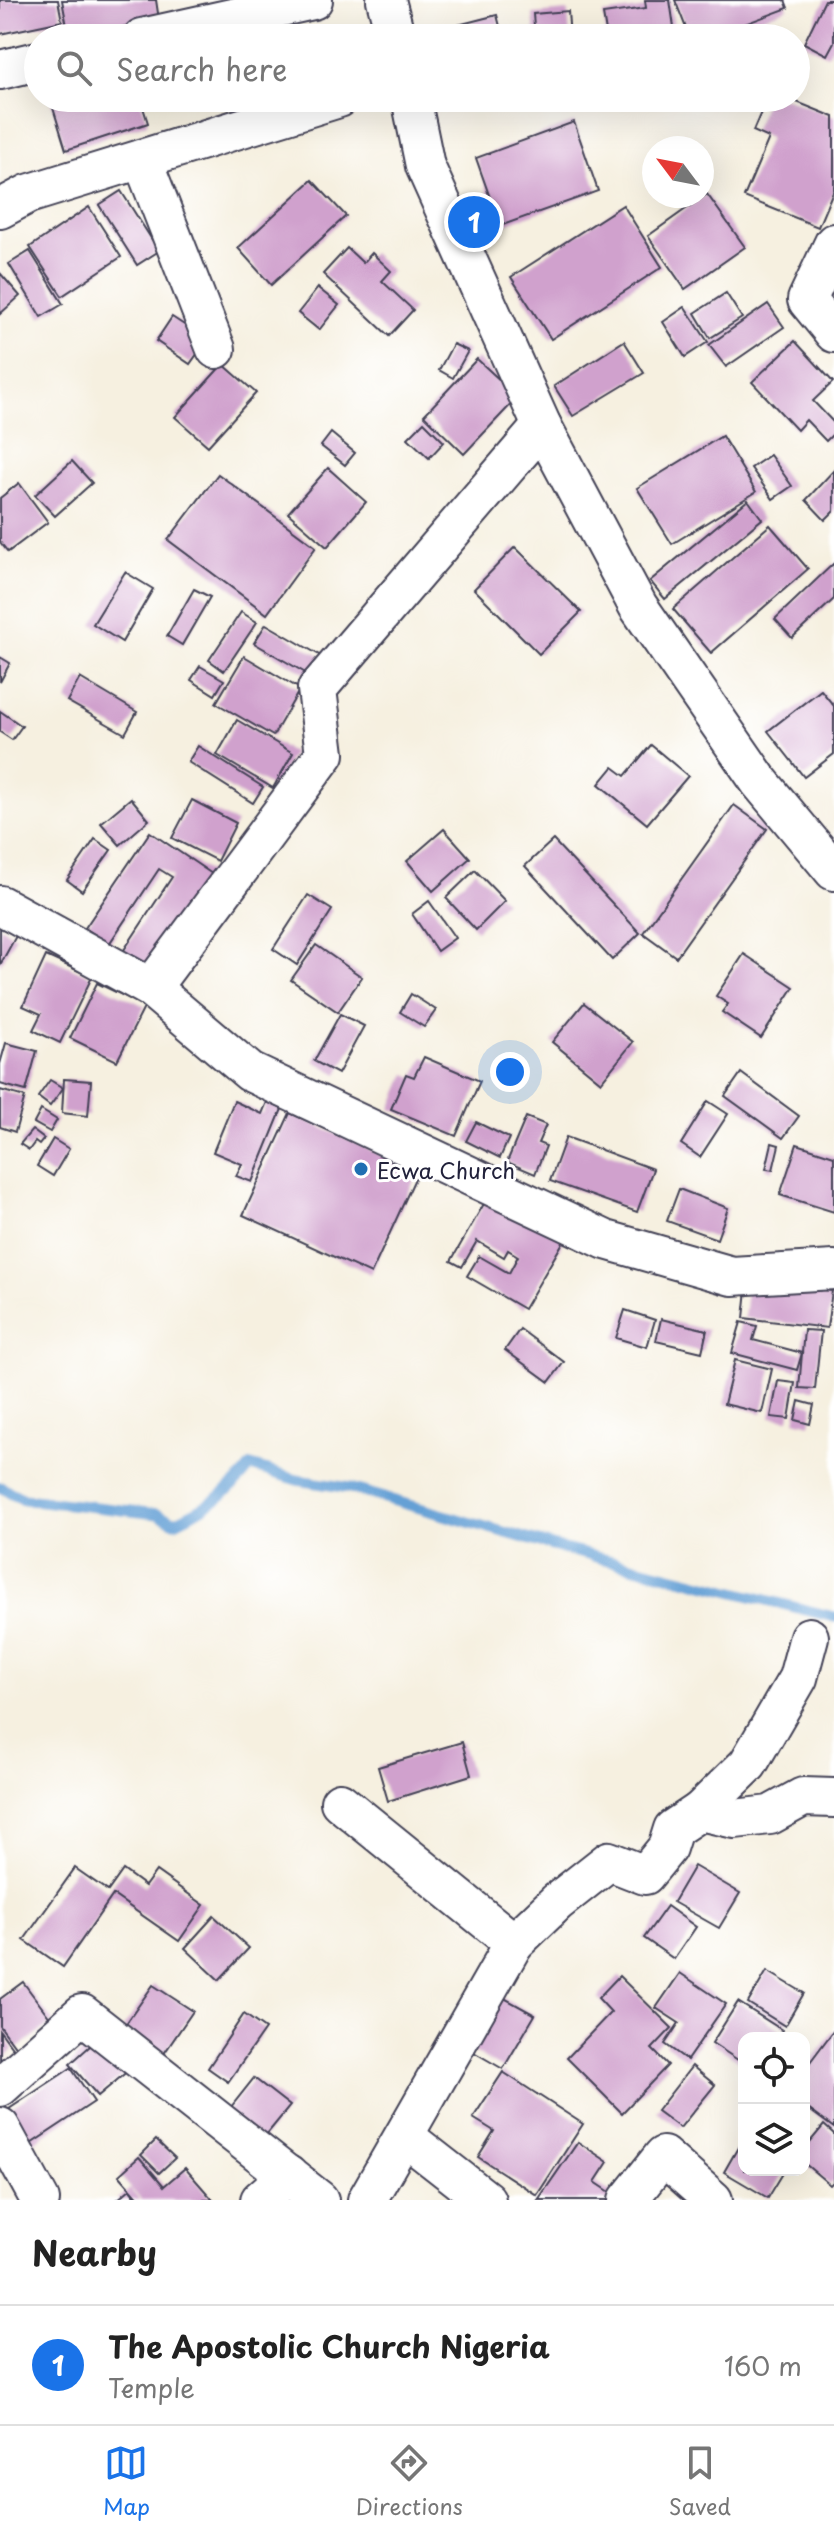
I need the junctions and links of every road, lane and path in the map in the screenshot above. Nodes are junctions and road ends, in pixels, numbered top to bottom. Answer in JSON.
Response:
{"nodes":[{"id":1,"x":313,"y":0,"type":"edge"},
{"id":2,"x":386,"y":0,"type":"edge"},
{"id":3,"x":205,"y":24,"type":"edge"},
{"id":4,"x":392,"y":24,"type":"edge"},
{"id":5,"x":24,"y":64,"type":"edge"},
{"id":6,"x":0,"y":70,"type":"edge"},
{"id":7,"x":294,"y":112,"type":"edge"},
{"id":8,"x":414,"y":112,"type":"edge"},
{"id":9,"x":142,"y":159,"type":"junction"},
{"id":10,"x":0,"y":209,"type":"edge"},
{"id":11,"x":834,"y":243,"type":"edge"},
{"id":12,"x":834,"y":333,"type":"edge"},
{"id":13,"x":216,"y":349,"type":"dead end"},
{"id":14,"x":542,"y":426,"type":"junction"},
{"id":15,"x":834,"y":871,"type":"edge"},
{"id":16,"x":0,"y":905,"type":"edge"},
{"id":17,"x":151,"y":988,"type":"junction"},
{"id":18,"x":834,"y":1270,"type":"edge"},
{"id":19,"x":809,"y":1637,"type":"dead end"},
{"id":20,"x":834,"y":1798,"type":"edge"},
{"id":21,"x":340,"y":1802,"type":"dead end"},
{"id":22,"x":700,"y":1811,"type":"junction"},
{"id":23,"x":514,"y":1943,"type":"junction"},
{"id":24,"x":0,"y":2087,"type":"edge"},
{"id":25,"x":0,"y":2127,"type":"edge"},
{"id":26,"x":404,"y":2136,"type":"junction"},
{"id":27,"x":288,"y":2175,"type":"junction"},
{"id":28,"x":40,"y":2200,"type":"edge"},
{"id":29,"x":260,"y":2200,"type":"edge"},
{"id":30,"x":319,"y":2200,"type":"edge"},
{"id":31,"x":367,"y":2200,"type":"edge"},
{"id":32,"x":486,"y":2200,"type":"edge"},
{"id":33,"x":628,"y":2200,"type":"edge"},
{"id":34,"x":713,"y":2200,"type":"edge"}],
"edges":[{"from":1,"to":3,"type":"street"},
{"from":2,"to":4,"type":"street"},
{"from":5,"to":6,"type":"street"},
{"from":7,"to":9,"type":"street"},
{"from":8,"to":14,"type":"street"},
{"from":9,"to":10,"type":"street"},
{"from":9,"to":13,"type":"street"},
{"from":11,"to":12,"type":"street"},
{"from":14,"to":15,"type":"street"},
{"from":14,"to":17,"type":"street"},
{"from":16,"to":17,"type":"street"},
{"from":17,"to":18,"type":"street"},
{"from":19,"to":22,"type":"street"},
{"from":20,"to":22,"type":"street"},
{"from":21,"to":23,"type":"street"},
{"from":22,"to":23,"type":"street"},
{"from":23,"to":26,"type":"street"},
{"from":24,"to":27,"type":"street"},
{"from":25,"to":28,"type":"street"},
{"from":26,"to":31,"type":"street"},
{"from":26,"to":32,"type":"street"},
{"from":27,"to":29,"type":"street"},
{"from":27,"to":30,"type":"street"},
{"from":33,"to":34,"type":"street"}]}
